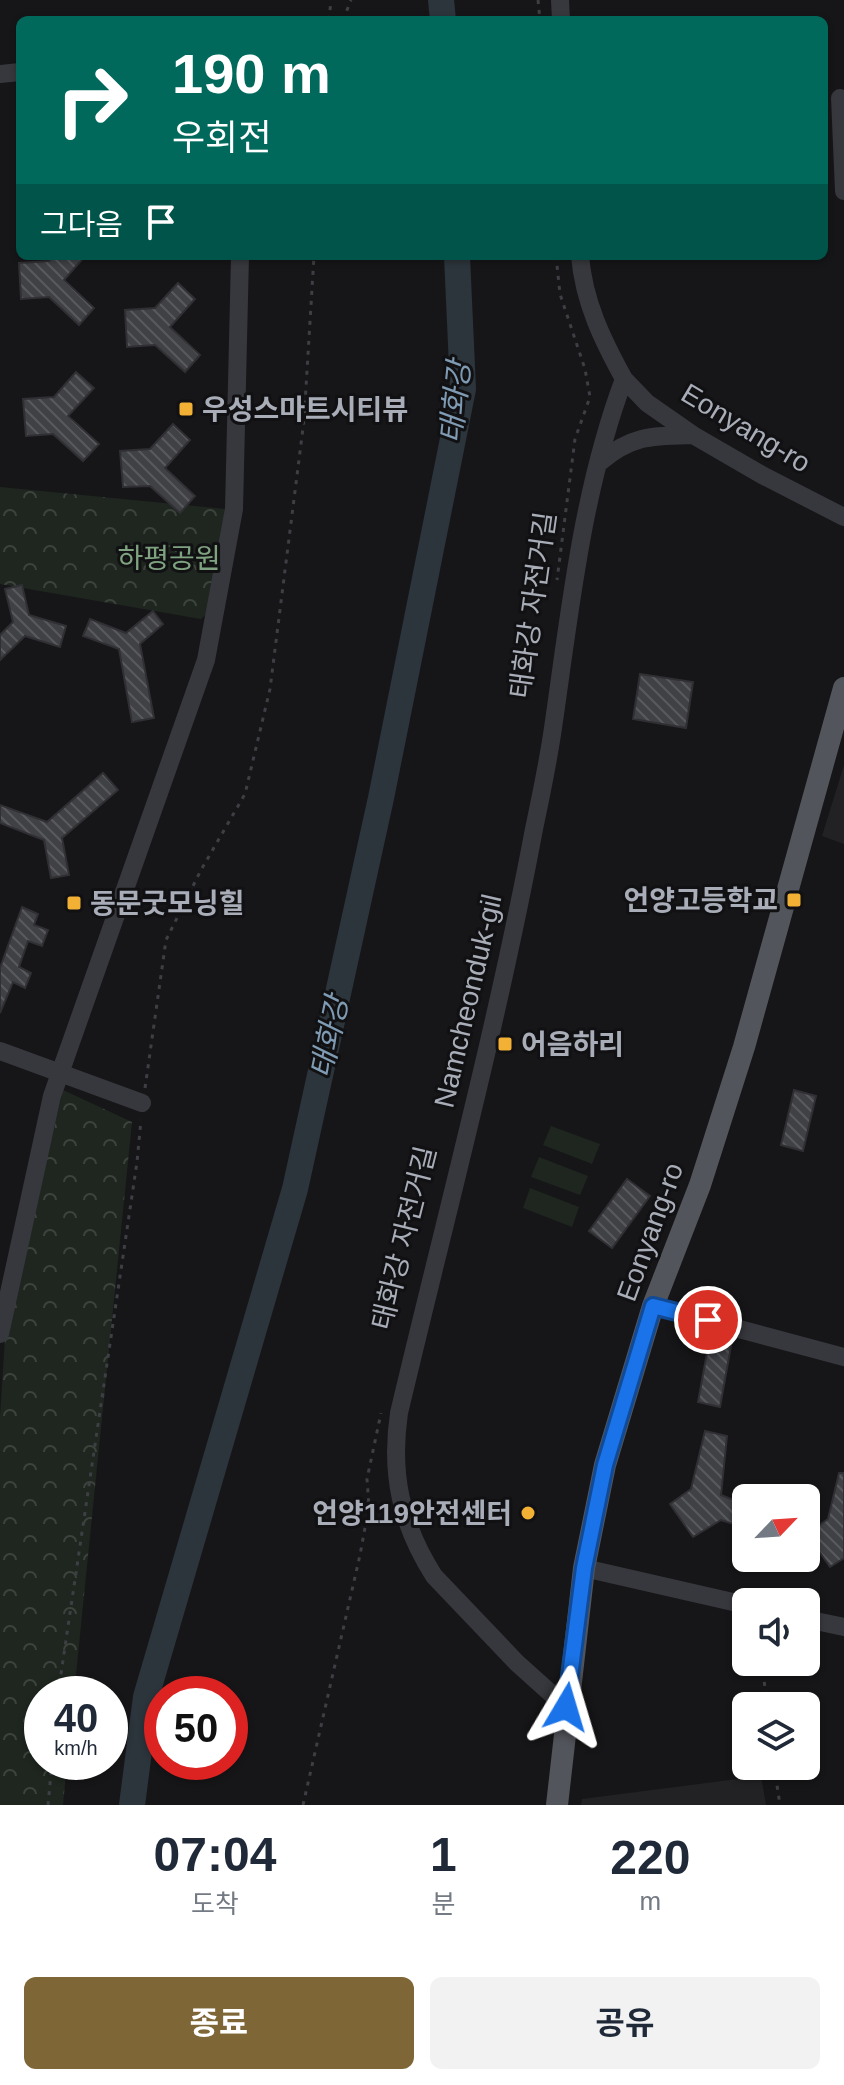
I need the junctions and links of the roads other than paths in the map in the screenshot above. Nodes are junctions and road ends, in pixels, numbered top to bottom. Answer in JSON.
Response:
{"nodes":[{"id":1,"x":836,"y":98,"type":"edge"},
{"id":2,"x":844,"y":191,"type":"edge"},
{"id":3,"x":240,"y":260,"type":"edge"},
{"id":4,"x":580,"y":260,"type":"edge"},
{"id":5,"x":624,"y":379,"type":"junction"},
{"id":6,"x":693,"y":435,"type":"junction"},
{"id":7,"x":600,"y":462,"type":"junction"},
{"id":8,"x":844,"y":517,"type":"edge"},
{"id":9,"x":844,"y":688,"type":"edge"},
{"id":10,"x":0,"y":1051,"type":"edge"},
{"id":11,"x":60,"y":1073,"type":"junction"},
{"id":12,"x":142,"y":1103,"type":"road end"},
{"id":13,"x":653,"y":1306,"type":"junction"},
{"id":14,"x":0,"y":1334,"type":"edge"},
{"id":15,"x":844,"y":1356,"type":"edge"},
{"id":16,"x":844,"y":1368,"type":"edge"},
{"id":17,"x":584,"y":1568,"type":"junction"},
{"id":18,"x":732,"y":1602,"type":"edge"},
{"id":19,"x":820,"y":1622,"type":"edge"},
{"id":20,"x":844,"y":1627,"type":"edge"},
{"id":21,"x":566,"y":1707,"type":"junction"},
{"id":22,"x":557,"y":1805,"type":"edge"}],
"edges":[{"from":1,"to":2,"type":"street"},
{"from":3,"to":11,"type":"street"},
{"from":4,"to":5,"type":"street"},
{"from":5,"to":6,"type":"street","name":"Eonyang-ro"},
{"from":5,"to":7,"type":"street","name":"Namcheonduk-gil"},
{"from":6,"to":7,"type":"street"},
{"from":6,"to":8,"type":"street","name":"Eonyang-ro"},
{"from":7,"to":21,"type":"street","name":"Namcheonduk-gil"},
{"from":9,"to":13,"type":"main road","name":"Eonyang-ro"},
{"from":10,"to":11,"type":"street"},
{"from":11,"to":12,"type":"street"},
{"from":11,"to":14,"type":"street"},
{"from":13,"to":15,"type":"street"},
{"from":13,"to":17,"type":"main road","name":"Eonyang-ro"},
{"from":15,"to":16,"type":"street"},
{"from":17,"to":18,"type":"street"},
{"from":17,"to":21,"type":"main road","name":"Eonyang-ro"},
{"from":19,"to":20,"type":"street"},
{"from":21,"to":22,"type":"main road","name":"Eonyang-ro"}]}
